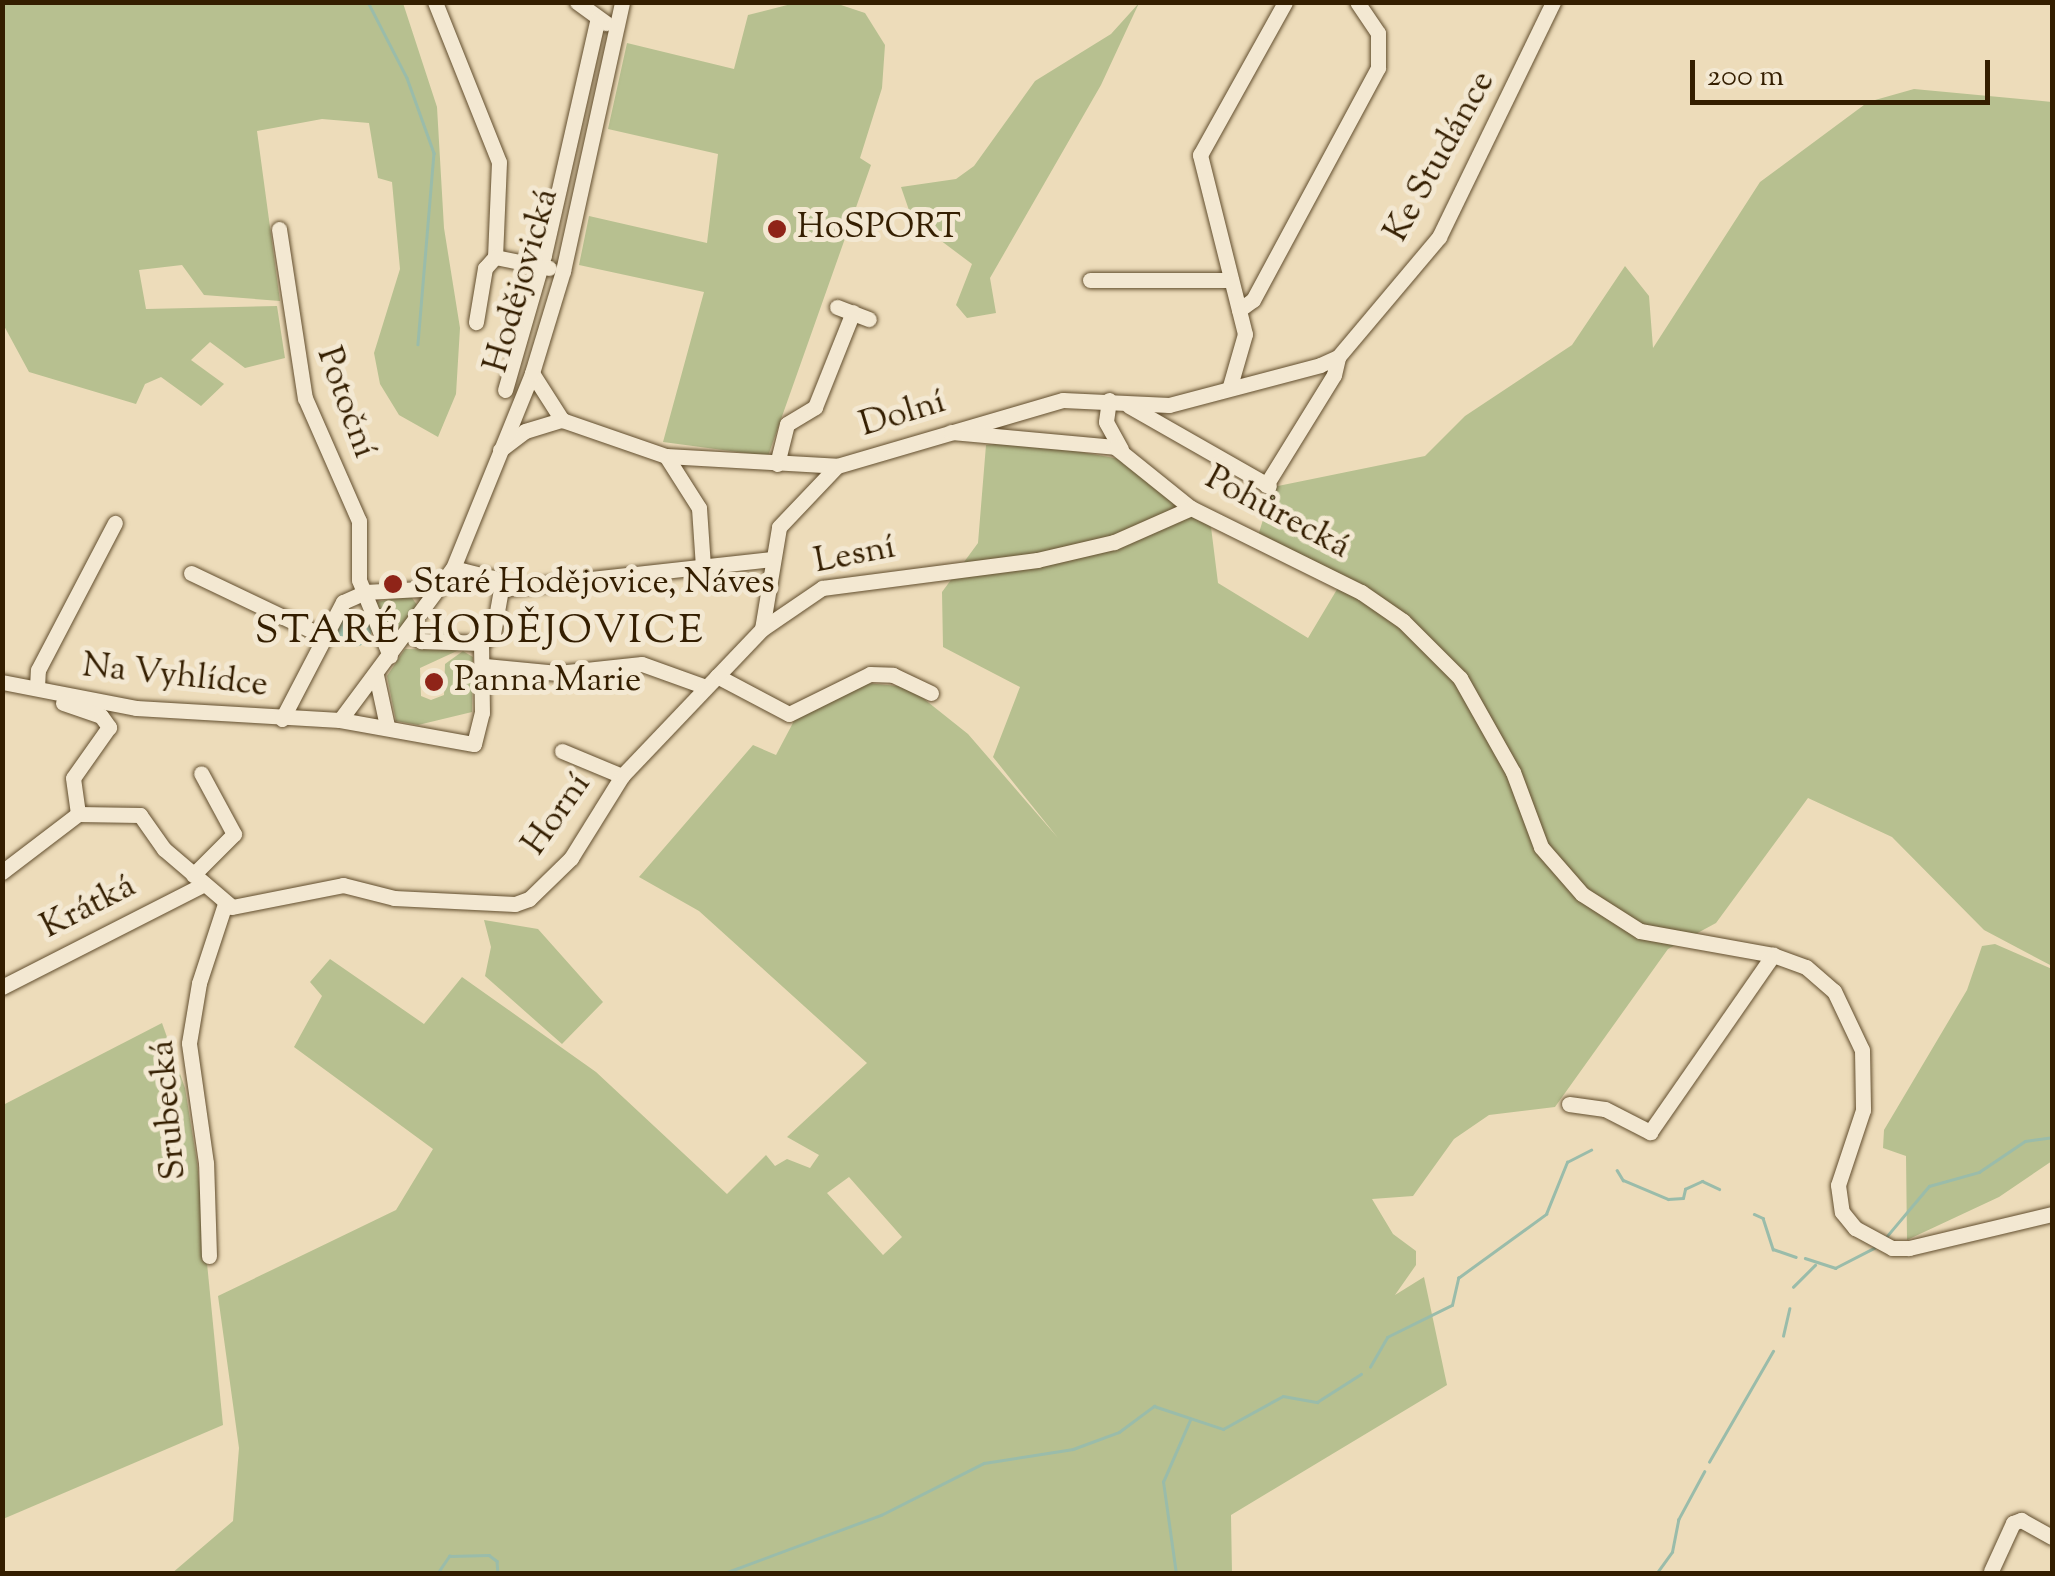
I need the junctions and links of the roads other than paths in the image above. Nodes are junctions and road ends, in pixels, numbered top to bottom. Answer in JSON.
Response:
{"nodes":[{"id":1,"x":435,"y":2,"type":"edge"},
{"id":2,"x":577,"y":2,"type":"edge"},
{"id":3,"x":622,"y":2,"type":"edge"},
{"id":4,"x":1285,"y":2,"type":"edge"},
{"id":5,"x":1357,"y":2,"type":"edge"},
{"id":6,"x":1553,"y":2,"type":"edge"},
{"id":7,"x":598,"y":18,"type":"junction"},
{"id":8,"x":616,"y":27,"type":"junction"},
{"id":9,"x":560,"y":182,"type":"junction"},
{"id":10,"x":580,"y":191,"type":"junction"},
{"id":11,"x":280,"y":229,"type":"dead end"},
{"id":12,"x":495,"y":257,"type":"junction"},
{"id":13,"x":540,"y":266,"type":"junction"},
{"id":14,"x":562,"y":270,"type":"junction"},
{"id":15,"x":1090,"y":280,"type":"dead end"},
{"id":16,"x":1231,"y":280,"type":"junction"},
{"id":17,"x":1239,"y":310,"type":"junction"},
{"id":18,"x":869,"y":318,"type":"dead end"},
{"id":19,"x":476,"y":322,"type":"dead end"},
{"id":20,"x":1338,"y":357,"type":"junction"},
{"id":21,"x":517,"y":380,"type":"junction"},
{"id":22,"x":1230,"y":386,"type":"junction"},
{"id":23,"x":1117,"y":402,"type":"junction"},
{"id":24,"x":562,"y":420,"type":"junction"},
{"id":25,"x":951,"y":432,"type":"junction"},
{"id":26,"x":1121,"y":449,"type":"junction"},
{"id":27,"x":497,"y":452,"type":"junction"},
{"id":28,"x":666,"y":456,"type":"junction"},
{"id":29,"x":777,"y":464,"type":"junction"},
{"id":30,"x":838,"y":466,"type":"junction"},
{"id":31,"x":1191,"y":508,"type":"junction"},
{"id":32,"x":115,"y":523,"type":"dead end"},
{"id":33,"x":771,"y":559,"type":"junction"},
{"id":34,"x":702,"y":566,"type":"junction"},
{"id":35,"x":453,"y":568,"type":"junction"},
{"id":36,"x":191,"y":573,"type":"dead end"},
{"id":37,"x":438,"y":588,"type":"junction"},
{"id":38,"x":501,"y":590,"type":"junction"},
{"id":39,"x":364,"y":592,"type":"junction"},
{"id":40,"x":762,"y":629,"type":"junction"},
{"id":41,"x":407,"y":632,"type":"junction"},
{"id":42,"x":322,"y":635,"type":"junction"},
{"id":43,"x":481,"y":643,"type":"junction"},
{"id":44,"x":390,"y":656,"type":"junction"},
{"id":45,"x":485,"y":666,"type":"junction"},
{"id":46,"x":376,"y":674,"type":"junction"},
{"id":47,"x":712,"y":681,"type":"junction"},
{"id":48,"x":2,"y":682,"type":"edge"},
{"id":49,"x":44,"y":690,"type":"junction"},
{"id":50,"x":931,"y":693,"type":"dead end"},
{"id":51,"x":282,"y":718,"type":"junction"},
{"id":52,"x":340,"y":720,"type":"junction"},
{"id":53,"x":387,"y":726,"type":"junction"},
{"id":54,"x":562,"y":751,"type":"dead end"},
{"id":55,"x":201,"y":773,"type":"dead end"},
{"id":56,"x":622,"y":776,"type":"junction"},
{"id":57,"x":78,"y":814,"type":"junction"},
{"id":58,"x":2,"y":872,"type":"edge"},
{"id":59,"x":198,"y":880,"type":"junction"},
{"id":60,"x":225,"y":904,"type":"junction"},
{"id":61,"x":1773,"y":954,"type":"junction"},
{"id":62,"x":2,"y":987,"type":"edge"},
{"id":63,"x":1569,"y":1104,"type":"dead end"},
{"id":64,"x":2052,"y":1214,"type":"edge"},
{"id":65,"x":209,"y":1256,"type":"dead end"},
{"id":66,"x":2052,"y":1537,"type":"edge"},
{"id":67,"x":1991,"y":1571,"type":"dead end"}],
"edges":[{"from":1,"to":12,"type":"street"},
{"from":2,"to":7,"type":"street"},
{"from":3,"to":8,"type":"street","name":"Hodějovická"},
{"from":4,"to":16,"type":"street"},
{"from":5,"to":17,"type":"street"},
{"from":6,"to":20,"type":"street","name":"Ke Studánce"},
{"from":7,"to":8,"type":"street"},
{"from":7,"to":9,"type":"street"},
{"from":8,"to":10,"type":"street","name":"Hodějovická"},
{"from":9,"to":10,"type":"street"},
{"from":9,"to":13,"type":"street"},
{"from":10,"to":14,"type":"street","name":"Hodějovická"},
{"from":11,"to":39,"type":"street","name":"Potoční"},
{"from":12,"to":13,"type":"street"},
{"from":12,"to":19,"type":"street"},
{"from":13,"to":14,"type":"street"},
{"from":13,"to":21,"type":"street"},
{"from":14,"to":21,"type":"street","name":"Hodějovická"},
{"from":15,"to":16,"type":"street"},
{"from":16,"to":17,"type":"street"},
{"from":17,"to":22,"type":"street"},
{"from":18,"to":29,"type":"street"},
{"from":20,"to":22,"type":"street","name":"Dolní"},
{"from":20,"to":23,"type":"street","name":"Ke Studánce"},
{"from":21,"to":24,"type":"street"},
{"from":21,"to":27,"type":"street","name":"Hodějovická"},
{"from":22,"to":23,"type":"street","name":"Dolní"},
{"from":23,"to":25,"type":"street","name":"Dolní"},
{"from":23,"to":26,"type":"street"},
{"from":24,"to":27,"type":"street"},
{"from":24,"to":28,"type":"street","name":"Dolní"},
{"from":25,"to":26,"type":"street"},
{"from":25,"to":30,"type":"street","name":"Dolní"},
{"from":26,"to":31,"type":"street","name":"Pohůrecká"},
{"from":27,"to":35,"type":"street","name":"Hodějovická"},
{"from":28,"to":29,"type":"street","name":"Dolní"},
{"from":28,"to":34,"type":"street"},
{"from":29,"to":30,"type":"street","name":"Dolní"},
{"from":30,"to":33,"type":"street"},
{"from":31,"to":40,"type":"street","name":"Lesní"},
{"from":31,"to":61,"type":"street","name":"Pohůrecká"},
{"from":32,"to":49,"type":"street"},
{"from":33,"to":34,"type":"street"},
{"from":33,"to":40,"type":"street"},
{"from":34,"to":38,"type":"street"},
{"from":35,"to":37,"type":"street","name":"Hodějovická"},
{"from":35,"to":38,"type":"street"},
{"from":36,"to":42,"type":"street"},
{"from":37,"to":39,"type":"street"},
{"from":37,"to":41,"type":"street","name":"Hodějovická"},
{"from":38,"to":43,"type":"street"},
{"from":39,"to":42,"type":"street"},
{"from":39,"to":44,"type":"street","name":"Potoční"},
{"from":40,"to":47,"type":"street","name":"Horní"},
{"from":41,"to":43,"type":"street"},
{"from":41,"to":44,"type":"street","name":"Hodějovická"},
{"from":42,"to":51,"type":"street"},
{"from":43,"to":45,"type":"street"},
{"from":44,"to":46,"type":"street","name":"Hodějovická"},
{"from":45,"to":47,"type":"street"},
{"from":45,"to":53,"type":"street","name":"Na Vyhlídce"},
{"from":46,"to":52,"type":"street","name":"Hodějovická"},
{"from":46,"to":53,"type":"street"},
{"from":47,"to":50,"type":"street"},
{"from":47,"to":56,"type":"street","name":"Horní"},
{"from":48,"to":49,"type":"street","name":"Na Vyhlídce"},
{"from":49,"to":51,"type":"street","name":"Na Vyhlídce"},
{"from":49,"to":57,"type":"street"},
{"from":51,"to":52,"type":"street","name":"Na Vyhlídce"},
{"from":52,"to":53,"type":"street","name":"Na Vyhlídce"},
{"from":54,"to":56,"type":"street"},
{"from":55,"to":59,"type":"street","name":"Krátká"},
{"from":56,"to":60,"type":"street","name":"Horní"},
{"from":57,"to":58,"type":"street"},
{"from":57,"to":59,"type":"street"},
{"from":59,"to":60,"type":"street"},
{"from":59,"to":62,"type":"street","name":"Krátká"},
{"from":60,"to":65,"type":"street","name":"Srubecká"},
{"from":61,"to":63,"type":"street"},
{"from":61,"to":64,"type":"street","name":"Pohůrecká"},
{"from":66,"to":67,"type":"street"}]}
